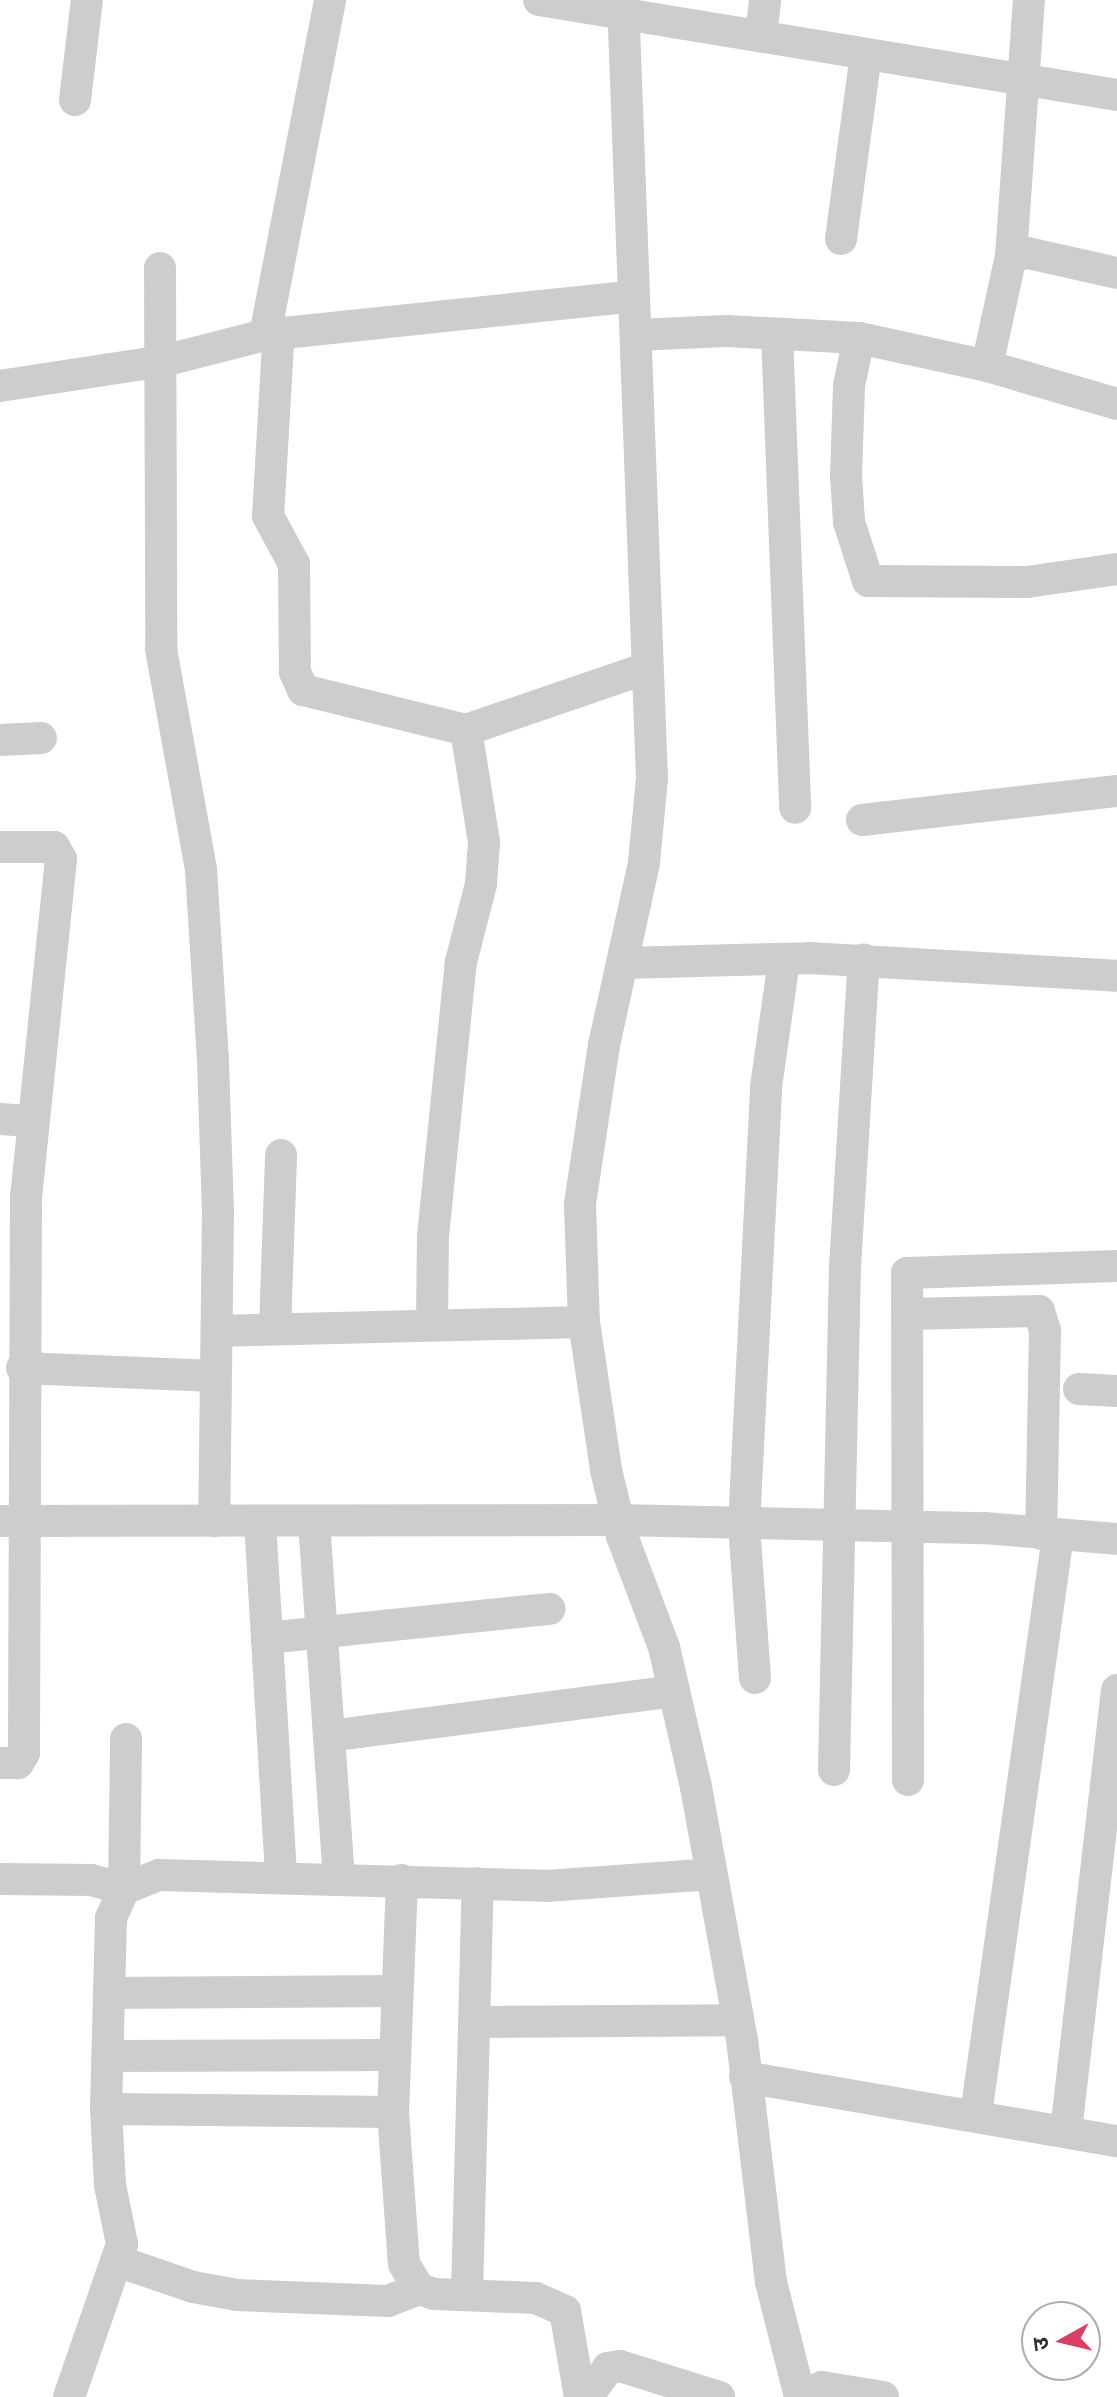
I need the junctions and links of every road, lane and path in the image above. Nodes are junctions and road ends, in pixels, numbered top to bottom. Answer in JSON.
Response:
{"nodes":[{"id":1,"x":87,"y":0,"type":"edge"},
{"id":2,"x":330,"y":0,"type":"edge"},
{"id":3,"x":539,"y":0,"type":"edge"},
{"id":4,"x":765,"y":0,"type":"edge"},
{"id":5,"x":1029,"y":0,"type":"edge"},
{"id":6,"x":623,"y":8,"type":"edge"},
{"id":7,"x":761,"y":34,"type":"junction"},
{"id":8,"x":866,"y":55,"type":"junction"},
{"id":9,"x":1024,"y":79,"type":"junction"},
{"id":10,"x":1117,"y":95,"type":"edge"},
{"id":11,"x":75,"y":100,"type":"dead end"},
{"id":12,"x":841,"y":239,"type":"dead end"},
{"id":13,"x":1011,"y":256,"type":"junction"},
{"id":14,"x":160,"y":268,"type":"dead end"},
{"id":15,"x":1117,"y":273,"type":"edge"},
{"id":16,"x":633,"y":296,"type":"junction"},
{"id":17,"x":777,"y":334,"type":"junction"},
{"id":18,"x":265,"y":335,"type":"junction"},
{"id":19,"x":636,"y":335,"type":"junction"},
{"id":20,"x":859,"y":338,"type":"junction"},
{"id":21,"x":163,"y":361,"type":"junction"},
{"id":22,"x":987,"y":366,"type":"junction"},
{"id":23,"x":0,"y":386,"type":"edge"},
{"id":24,"x":1117,"y":404,"type":"edge"},
{"id":25,"x":1117,"y":569,"type":"edge"},
{"id":26,"x":647,"y":668,"type":"junction"},
{"id":27,"x":466,"y":730,"type":"junction"},
{"id":28,"x":41,"y":738,"type":"dead end"},
{"id":29,"x":0,"y":740,"type":"edge"},
{"id":30,"x":1117,"y":791,"type":"edge"},
{"id":31,"x":795,"y":808,"type":"dead end"},
{"id":32,"x":862,"y":820,"type":"dead end"},
{"id":33,"x":0,"y":847,"type":"edge"},
{"id":34,"x":784,"y":960,"type":"junction"},
{"id":35,"x":864,"y":960,"type":"junction"},
{"id":36,"x":623,"y":963,"type":"junction"},
{"id":37,"x":1117,"y":976,"type":"edge"},
{"id":38,"x":16,"y":1120,"type":"edge"},
{"id":39,"x":281,"y":1155,"type":"dead end"},
{"id":40,"x":1117,"y":1266,"type":"edge"},
{"id":41,"x":907,"y":1314,"type":"junction"},
{"id":42,"x":584,"y":1322,"type":"junction"},
{"id":43,"x":432,"y":1325,"type":"junction"},
{"id":44,"x":275,"y":1329,"type":"junction"},
{"id":45,"x":217,"y":1331,"type":"junction"},
{"id":46,"x":22,"y":1368,"type":"junction"},
{"id":47,"x":215,"y":1376,"type":"junction"},
{"id":48,"x":1079,"y":1389,"type":"dead end"},
{"id":49,"x":1117,"y":1391,"type":"edge"},
{"id":50,"x":618,"y":1520,"type":"junction"},
{"id":51,"x":214,"y":1521,"type":"junction"},
{"id":52,"x":260,"y":1521,"type":"junction"},
{"id":53,"x":13,"y":1522,"type":"edge"},
{"id":54,"x":314,"y":1522,"type":"junction"},
{"id":55,"x":744,"y":1525,"type":"junction"},
{"id":56,"x":909,"y":1526,"type":"junction"},
{"id":57,"x":838,"y":1527,"type":"junction"},
{"id":58,"x":1050,"y":1535,"type":"junction"},
{"id":59,"x":1117,"y":1539,"type":"edge"},
{"id":60,"x":550,"y":1609,"type":"dead end"},
{"id":61,"x":321,"y":1633,"type":"junction"},
{"id":62,"x":267,"y":1638,"type":"junction"},
{"id":63,"x":755,"y":1678,"type":"dead end"},
{"id":64,"x":1117,"y":1690,"type":"edge"},
{"id":65,"x":674,"y":1691,"type":"junction"},
{"id":66,"x":329,"y":1736,"type":"junction"},
{"id":67,"x":126,"y":1739,"type":"dead end"},
{"id":68,"x":0,"y":1763,"type":"edge"},
{"id":69,"x":834,"y":1770,"type":"dead end"},
{"id":70,"x":908,"y":1780,"type":"dead end"},
{"id":71,"x":712,"y":1874,"type":"junction"},
{"id":72,"x":281,"y":1878,"type":"junction"},
{"id":73,"x":339,"y":1878,"type":"junction"},
{"id":74,"x":0,"y":1879,"type":"edge"},
{"id":75,"x":402,"y":1880,"type":"junction"},
{"id":76,"x":478,"y":1883,"type":"junction"},
{"id":77,"x":124,"y":1889,"type":"junction"},
{"id":78,"x":396,"y":1991,"type":"junction"},
{"id":79,"x":109,"y":1993,"type":"junction"},
{"id":80,"x":738,"y":2020,"type":"junction"},
{"id":81,"x":477,"y":2022,"type":"junction"},
{"id":82,"x":395,"y":2055,"type":"junction"},
{"id":83,"x":110,"y":2056,"type":"junction"},
{"id":84,"x":745,"y":2077,"type":"junction"},
{"id":85,"x":106,"y":2109,"type":"junction"},
{"id":86,"x":393,"y":2112,"type":"junction"},
{"id":87,"x":976,"y":2114,"type":"junction"},
{"id":88,"x":1066,"y":2131,"type":"junction"},
{"id":89,"x":1117,"y":2141,"type":"edge"},
{"id":90,"x":120,"y":2262,"type":"junction"},
{"id":91,"x":419,"y":2289,"type":"junction"},
{"id":92,"x":467,"y":2294,"type":"junction"},
{"id":93,"x":69,"y":2397,"type":"edge"},
{"id":94,"x":580,"y":2397,"type":"edge"},
{"id":95,"x":587,"y":2397,"type":"edge"},
{"id":96,"x":719,"y":2397,"type":"edge"},
{"id":97,"x":801,"y":2397,"type":"edge"},
{"id":98,"x":883,"y":2397,"type":"edge"}],
"edges":[{"from":1,"to":11,"type":"street"},
{"from":2,"to":18,"type":"street"},
{"from":3,"to":6,"type":"street"},
{"from":4,"to":7,"type":"street"},
{"from":5,"to":9,"type":"street"},
{"from":6,"to":7,"type":"street"},
{"from":6,"to":16,"type":"street"},
{"from":7,"to":8,"type":"street"},
{"from":8,"to":9,"type":"street"},
{"from":8,"to":12,"type":"street"},
{"from":9,"to":10,"type":"street"},
{"from":9,"to":13,"type":"street"},
{"from":13,"to":15,"type":"street"},
{"from":13,"to":22,"type":"street"},
{"from":14,"to":21,"type":"street"},
{"from":16,"to":18,"type":"street"},
{"from":16,"to":19,"type":"street"},
{"from":17,"to":19,"type":"street"},
{"from":17,"to":20,"type":"street"},
{"from":17,"to":31,"type":"street"},
{"from":18,"to":21,"type":"street"},
{"from":18,"to":27,"type":"street"},
{"from":19,"to":26,"type":"street"},
{"from":20,"to":22,"type":"street"},
{"from":20,"to":25,"type":"street"},
{"from":21,"to":23,"type":"street"},
{"from":21,"to":45,"type":"street"},
{"from":22,"to":24,"type":"street"},
{"from":26,"to":27,"type":"street"},
{"from":26,"to":36,"type":"street"},
{"from":27,"to":43,"type":"street"},
{"from":28,"to":29,"type":"street"},
{"from":30,"to":32,"type":"street"},
{"from":33,"to":38,"type":"street"},
{"from":34,"to":35,"type":"street"},
{"from":34,"to":36,"type":"street"},
{"from":34,"to":55,"type":"street"},
{"from":35,"to":37,"type":"street"},
{"from":35,"to":57,"type":"street"},
{"from":36,"to":42,"type":"street"},
{"from":38,"to":46,"type":"street"},
{"from":39,"to":44,"type":"street"},
{"from":40,"to":41,"type":"street"},
{"from":41,"to":56,"type":"street"},
{"from":41,"to":58,"type":"street"},
{"from":42,"to":43,"type":"street"},
{"from":42,"to":50,"type":"street"},
{"from":43,"to":44,"type":"street"},
{"from":44,"to":45,"type":"street"},
{"from":45,"to":47,"type":"street"},
{"from":46,"to":47,"type":"street"},
{"from":46,"to":53,"type":"street"},
{"from":47,"to":51,"type":"street"},
{"from":48,"to":49,"type":"street"},
{"from":50,"to":54,"type":"street"},
{"from":50,"to":55,"type":"street"},
{"from":50,"to":65,"type":"street"},
{"from":51,"to":52,"type":"street"},
{"from":51,"to":53,"type":"street"},
{"from":52,"to":54,"type":"street"},
{"from":52,"to":62,"type":"street"},
{"from":53,"to":68,"type":"street"},
{"from":54,"to":61,"type":"street"},
{"from":55,"to":57,"type":"street"},
{"from":55,"to":63,"type":"street"},
{"from":56,"to":57,"type":"street"},
{"from":56,"to":58,"type":"street"},
{"from":56,"to":70,"type":"street"},
{"from":57,"to":69,"type":"street"},
{"from":58,"to":59,"type":"street"},
{"from":58,"to":87,"type":"street"},
{"from":60,"to":61,"type":"street"},
{"from":61,"to":62,"type":"street"},
{"from":61,"to":66,"type":"street"},
{"from":62,"to":72,"type":"street"},
{"from":64,"to":88,"type":"street"},
{"from":65,"to":66,"type":"street"},
{"from":65,"to":71,"type":"street"},
{"from":66,"to":73,"type":"street"},
{"from":67,"to":77,"type":"street"},
{"from":71,"to":76,"type":"street"},
{"from":71,"to":80,"type":"street"},
{"from":72,"to":73,"type":"street"},
{"from":72,"to":77,"type":"street"},
{"from":73,"to":75,"type":"street"},
{"from":74,"to":77,"type":"street"},
{"from":75,"to":76,"type":"street"},
{"from":75,"to":78,"type":"street"},
{"from":76,"to":81,"type":"street"},
{"from":77,"to":79,"type":"street"},
{"from":78,"to":79,"type":"street"},
{"from":78,"to":82,"type":"street"},
{"from":79,"to":83,"type":"street"},
{"from":80,"to":81,"type":"street"},
{"from":80,"to":84,"type":"street"},
{"from":81,"to":92,"type":"street"},
{"from":82,"to":83,"type":"street"},
{"from":82,"to":86,"type":"street"},
{"from":83,"to":85,"type":"street"},
{"from":84,"to":87,"type":"street"},
{"from":84,"to":97,"type":"street"},
{"from":85,"to":86,"type":"street"},
{"from":85,"to":90,"type":"street"},
{"from":86,"to":91,"type":"street"},
{"from":87,"to":88,"type":"street"},
{"from":88,"to":89,"type":"street"},
{"from":90,"to":91,"type":"street"},
{"from":90,"to":93,"type":"street"},
{"from":91,"to":92,"type":"street"},
{"from":92,"to":94,"type":"street"},
{"from":95,"to":96,"type":"street"},
{"from":97,"to":98,"type":"street"}]}
